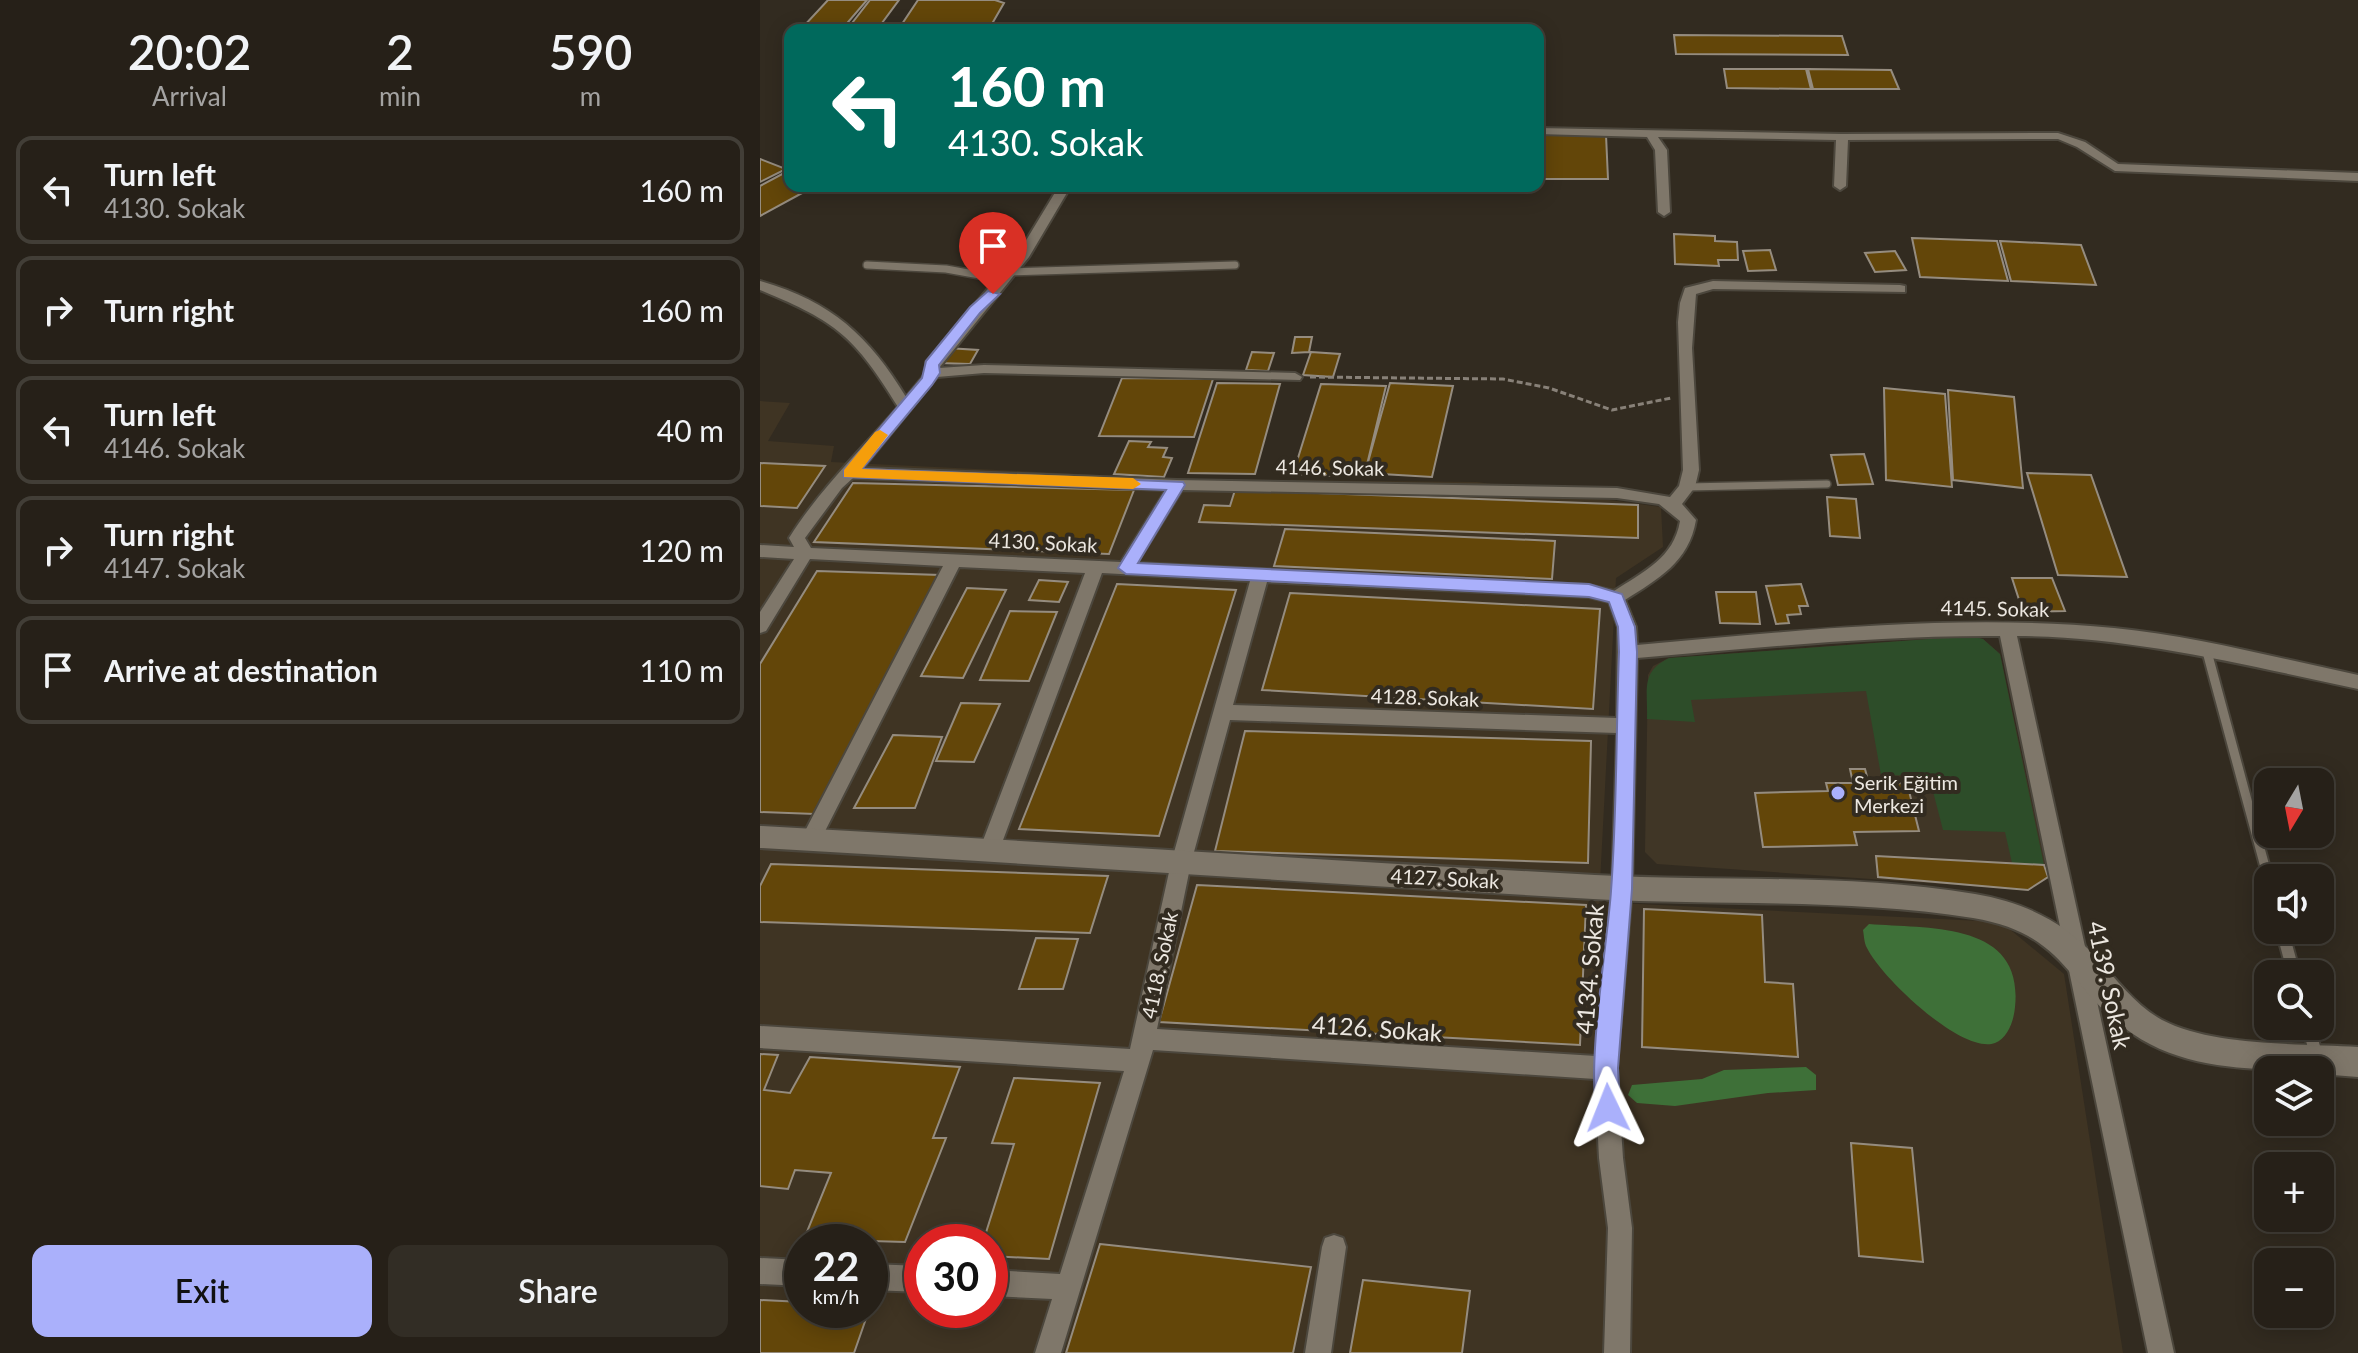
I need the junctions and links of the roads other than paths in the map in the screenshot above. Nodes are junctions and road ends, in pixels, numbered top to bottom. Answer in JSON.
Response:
{"nodes":[{"id":1,"x":1544,"y":131,"type":"edge"},
{"id":2,"x":1650,"y":133,"type":"junction"},
{"id":3,"x":1842,"y":137,"type":"junction"},
{"id":4,"x":2358,"y":177,"type":"edge"},
{"id":5,"x":1840,"y":186,"type":"dead end"},
{"id":6,"x":1062,"y":192,"type":"edge"},
{"id":7,"x":1664,"y":212,"type":"dead end"},
{"id":8,"x":867,"y":265,"type":"dead end"},
{"id":9,"x":1235,"y":265,"type":"dead end"},
{"id":10,"x":1005,"y":276,"type":"junction"},
{"id":11,"x":760,"y":285,"type":"edge"},
{"id":12,"x":1900,"y":289,"type":"dead end"},
{"id":13,"x":933,"y":373,"type":"junction"},
{"id":14,"x":1295,"y":377,"type":"road end"},
{"id":15,"x":904,"y":405,"type":"junction"},
{"id":16,"x":850,"y":473,"type":"junction"},
{"id":17,"x":1827,"y":484,"type":"dead end"},
{"id":18,"x":1177,"y":485,"type":"junction"},
{"id":19,"x":1687,"y":487,"type":"junction"},
{"id":20,"x":1674,"y":503,"type":"junction"},
{"id":21,"x":760,"y":551,"type":"edge"},
{"id":22,"x":806,"y":553,"type":"junction"},
{"id":23,"x":954,"y":560,"type":"junction"},
{"id":24,"x":1096,"y":567,"type":"junction"},
{"id":25,"x":1126,"y":568,"type":"junction"},
{"id":26,"x":1260,"y":575,"type":"junction"},
{"id":27,"x":1613,"y":596,"type":"junction"},
{"id":28,"x":760,"y":626,"type":"edge"},
{"id":29,"x":2007,"y":628,"type":"junction"},
{"id":30,"x":2206,"y":648,"type":"junction"},
{"id":31,"x":1628,"y":652,"type":"junction"},
{"id":32,"x":2358,"y":682,"type":"edge"},
{"id":33,"x":1222,"y":712,"type":"junction"},
{"id":34,"x":1626,"y":726,"type":"junction"},
{"id":35,"x":760,"y":837,"type":"edge"},
{"id":36,"x":811,"y":839,"type":"junction"},
{"id":37,"x":989,"y":851,"type":"junction"},
{"id":38,"x":1181,"y":863,"type":"junction"},
{"id":39,"x":2264,"y":864,"type":"edge"},
{"id":40,"x":1622,"y":889,"type":"junction"},
{"id":41,"x":2079,"y":961,"type":"junction"},
{"id":42,"x":760,"y":1037,"type":"edge"},
{"id":43,"x":1141,"y":1050,"type":"junction"},
{"id":44,"x":2286,"y":1056,"type":"edge"},
{"id":45,"x":2334,"y":1060,"type":"edge"},
{"id":46,"x":2358,"y":1062,"type":"edge"},
{"id":47,"x":1606,"y":1068,"type":"junction"},
{"id":48,"x":1334,"y":1247,"type":"dead end"},
{"id":49,"x":760,"y":1271,"type":"edge"},
{"id":50,"x":784,"y":1272,"type":"edge"},
{"id":51,"x":1008,"y":1284,"type":"edge"},
{"id":52,"x":1069,"y":1287,"type":"junction"},
{"id":53,"x":1048,"y":1353,"type":"edge"},
{"id":54,"x":1318,"y":1353,"type":"edge"},
{"id":55,"x":1617,"y":1353,"type":"edge"},
{"id":56,"x":2161,"y":1353,"type":"edge"}],
"edges":[{"from":1,"to":2,"type":"street"},
{"from":2,"to":3,"type":"street"},
{"from":2,"to":7,"type":"street"},
{"from":3,"to":4,"type":"street"},
{"from":3,"to":5,"type":"street"},
{"from":6,"to":10,"type":"street"},
{"from":8,"to":10,"type":"lane"},
{"from":9,"to":10,"type":"lane"},
{"from":10,"to":13,"type":"street"},
{"from":11,"to":15,"type":"street"},
{"from":12,"to":19,"type":"street"},
{"from":13,"to":14,"type":"street"},
{"from":13,"to":15,"type":"street"},
{"from":15,"to":16,"type":"street"},
{"from":16,"to":18,"type":"street","name":"4146. Sokak"},
{"from":16,"to":22,"type":"street"},
{"from":17,"to":19,"type":"lane"},
{"from":18,"to":20,"type":"street","name":"4146. Sokak"},
{"from":18,"to":25,"type":"street"},
{"from":19,"to":20,"type":"street"},
{"from":20,"to":27,"type":"street"},
{"from":21,"to":22,"type":"street","name":"4130. Sokak"},
{"from":22,"to":23,"type":"street","name":"4130. Sokak"},
{"from":22,"to":28,"type":"street"},
{"from":23,"to":24,"type":"street","name":"4130. Sokak"},
{"from":23,"to":36,"type":"street"},
{"from":24,"to":25,"type":"street","name":"4130. Sokak"},
{"from":24,"to":37,"type":"street"},
{"from":25,"to":26,"type":"street","name":"4130. Sokak"},
{"from":26,"to":27,"type":"street","name":"4130. Sokak"},
{"from":26,"to":33,"type":"street","name":"4118. Sokak"},
{"from":27,"to":31,"type":"street","name":"4134. Sokak"},
{"from":29,"to":30,"type":"street","name":"4145. Sokak"},
{"from":29,"to":31,"type":"street","name":"4145. Sokak"},
{"from":29,"to":41,"type":"street","name":"4139. Sokak"},
{"from":30,"to":32,"type":"street","name":"4145. Sokak"},
{"from":30,"to":39,"type":"lane"},
{"from":31,"to":34,"type":"street","name":"4134. Sokak"},
{"from":33,"to":34,"type":"street","name":"4128. Sokak"},
{"from":33,"to":38,"type":"street","name":"4118. Sokak"},
{"from":34,"to":40,"type":"street","name":"4134. Sokak"},
{"from":35,"to":36,"type":"street","name":"4127. Sokak"},
{"from":36,"to":37,"type":"street","name":"4127. Sokak"},
{"from":37,"to":38,"type":"street","name":"4127. Sokak"},
{"from":38,"to":40,"type":"street","name":"4127. Sokak"},
{"from":38,"to":43,"type":"street","name":"4118. Sokak"},
{"from":40,"to":41,"type":"street","name":"4127. Sokak"},
{"from":40,"to":47,"type":"street","name":"4134. Sokak"},
{"from":41,"to":44,"type":"street","name":"4127. Sokak"},
{"from":41,"to":56,"type":"street","name":"4139. Sokak"},
{"from":42,"to":43,"type":"street","name":"4126. Sokak"},
{"from":43,"to":47,"type":"street","name":"4126. Sokak"},
{"from":43,"to":52,"type":"street","name":"4118. Sokak"},
{"from":45,"to":46,"type":"street","name":"4127. Sokak"},
{"from":47,"to":55,"type":"street","name":"4134. Sokak"},
{"from":48,"to":54,"type":"street"},
{"from":49,"to":50,"type":"street"},
{"from":51,"to":52,"type":"street"},
{"from":52,"to":53,"type":"street","name":"4118. Sokak"}]}
